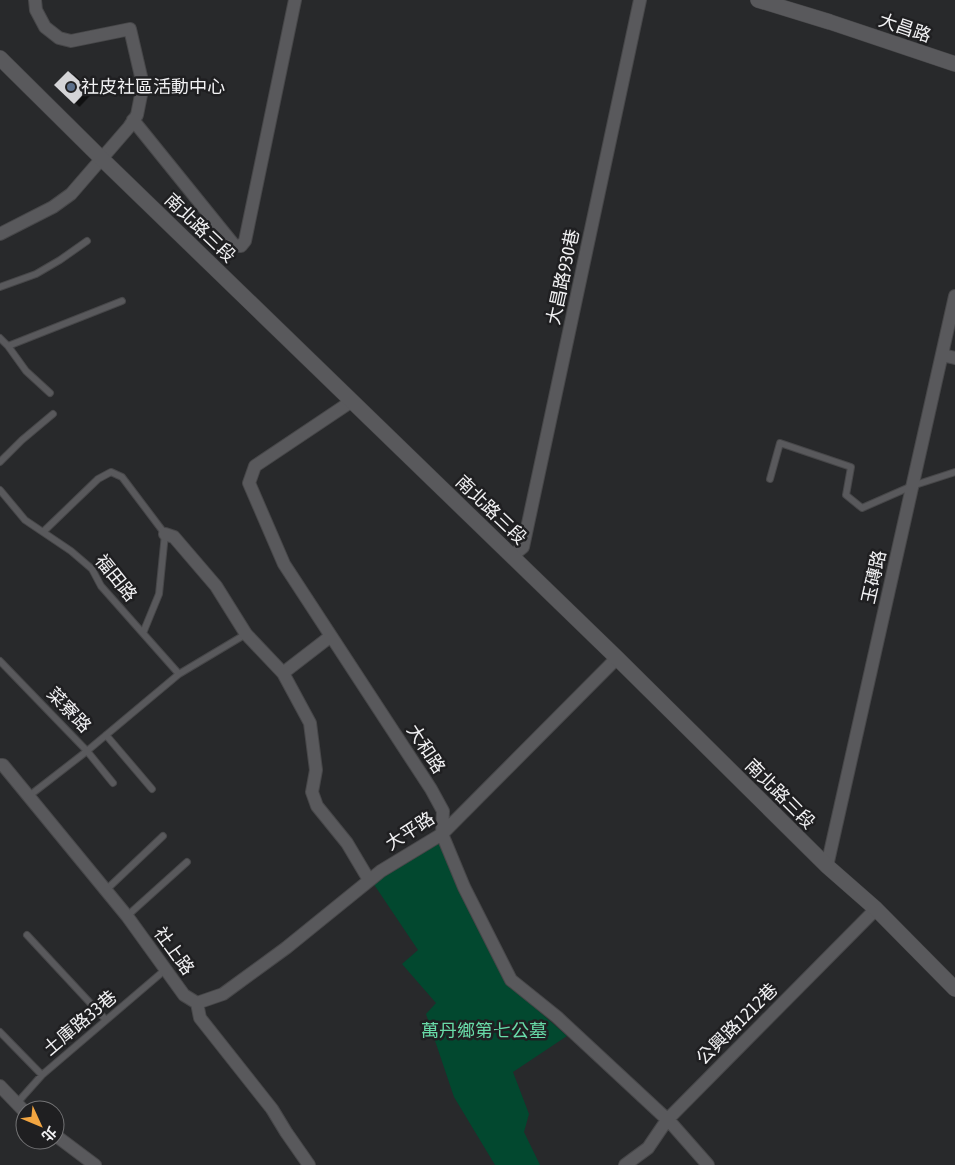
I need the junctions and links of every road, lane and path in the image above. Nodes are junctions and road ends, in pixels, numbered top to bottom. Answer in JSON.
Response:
{"nodes":[{"id":1,"x":35,"y":0,"type":"edge"},
{"id":2,"x":295,"y":0,"type":"edge"},
{"id":3,"x":640,"y":0,"type":"edge"},
{"id":4,"x":758,"y":0,"type":"edge"},
{"id":5,"x":0,"y":58,"type":"edge"},
{"id":6,"x":955,"y":64,"type":"edge"},
{"id":7,"x":133,"y":120,"type":"junction"},
{"id":8,"x":102,"y":158,"type":"junction"},
{"id":9,"x":0,"y":234,"type":"edge"},
{"id":10,"x":87,"y":241,"type":"dead end"},
{"id":11,"x":0,"y":287,"type":"edge"},
{"id":12,"x":955,"y":296,"type":"edge"},
{"id":13,"x":122,"y":301,"type":"dead end"},
{"id":14,"x":0,"y":338,"type":"edge"},
{"id":15,"x":8,"y":346,"type":"junction"},
{"id":16,"x":942,"y":355,"type":"junction"},
{"id":17,"x":955,"y":358,"type":"edge"},
{"id":18,"x":50,"y":393,"type":"dead end"},
{"id":19,"x":352,"y":401,"type":"junction"},
{"id":20,"x":53,"y":414,"type":"dead end"},
{"id":21,"x":0,"y":462,"type":"edge"},
{"id":22,"x":955,"y":472,"type":"edge"},
{"id":23,"x":770,"y":479,"type":"dead end"},
{"id":24,"x":912,"y":486,"type":"junction"},
{"id":25,"x":0,"y":490,"type":"edge"},
{"id":26,"x":43,"y":532,"type":"junction"},
{"id":27,"x":165,"y":534,"type":"junction"},
{"id":28,"x":512,"y":556,"type":"junction"},
{"id":29,"x":143,"y":633,"type":"junction"},
{"id":30,"x":246,"y":634,"type":"junction"},
{"id":31,"x":331,"y":636,"type":"junction"},
{"id":32,"x":617,"y":658,"type":"junction"},
{"id":33,"x":0,"y":661,"type":"edge"},
{"id":34,"x":283,"y":673,"type":"junction"},
{"id":35,"x":179,"y":674,"type":"junction"},
{"id":36,"x":106,"y":735,"type":"junction"},
{"id":37,"x":87,"y":751,"type":"junction"},
{"id":38,"x":0,"y":765,"type":"edge"},
{"id":39,"x":113,"y":783,"type":"dead end"},
{"id":40,"x":152,"y":789,"type":"dead end"},
{"id":41,"x":30,"y":796,"type":"junction"},
{"id":42,"x":442,"y":834,"type":"junction"},
{"id":43,"x":163,"y":836,"type":"dead end"},
{"id":44,"x":187,"y":862,"type":"dead end"},
{"id":45,"x":827,"y":866,"type":"junction"},
{"id":46,"x":369,"y":880,"type":"junction"},
{"id":47,"x":106,"y":890,"type":"junction"},
{"id":48,"x":876,"y":909,"type":"junction"},
{"id":49,"x":127,"y":916,"type":"junction"},
{"id":50,"x":27,"y":934,"type":"dead end"},
{"id":51,"x":166,"y":969,"type":"junction"},
{"id":52,"x":955,"y":989,"type":"edge"},
{"id":53,"x":197,"y":1003,"type":"junction"},
{"id":54,"x":106,"y":1020,"type":"junction"},
{"id":55,"x":0,"y":1032,"type":"edge"},
{"id":56,"x":42,"y":1075,"type":"junction"},
{"id":57,"x":0,"y":1086,"type":"edge"},
{"id":58,"x":26,"y":1100,"type":"edge"},
{"id":59,"x":15,"y":1101,"type":"edge"},
{"id":60,"x":667,"y":1120,"type":"junction"},
{"id":61,"x":65,"y":1142,"type":"edge"},
{"id":62,"x":95,"y":1165,"type":"edge"},
{"id":63,"x":309,"y":1165,"type":"edge"},
{"id":64,"x":625,"y":1165,"type":"edge"},
{"id":65,"x":708,"y":1165,"type":"edge"}],
"edges":[{"from":1,"to":7,"type":"street"},
{"from":2,"to":7,"type":"street"},
{"from":3,"to":28,"type":"street","name":"大昌路930巷"},
{"from":4,"to":6,"type":"street","name":"大昌路"},
{"from":5,"to":8,"type":"street","name":"南北路三段"},
{"from":7,"to":8,"type":"street"},
{"from":8,"to":9,"type":"street"},
{"from":8,"to":19,"type":"street","name":"南北路三段"},
{"from":10,"to":11,"type":"lane"},
{"from":12,"to":16,"type":"street","name":"玉磚路"},
{"from":13,"to":15,"type":"lane"},
{"from":14,"to":15,"type":"lane"},
{"from":15,"to":18,"type":"lane"},
{"from":16,"to":17,"type":"street"},
{"from":16,"to":24,"type":"street","name":"玉磚路"},
{"from":19,"to":28,"type":"street","name":"南北路三段"},
{"from":19,"to":31,"type":"street","name":"大和路"},
{"from":20,"to":21,"type":"lane"},
{"from":22,"to":24,"type":"lane"},
{"from":23,"to":24,"type":"lane"},
{"from":24,"to":45,"type":"street","name":"玉磚路"},
{"from":25,"to":26,"type":"lane","name":"福田路"},
{"from":26,"to":27,"type":"lane"},
{"from":26,"to":29,"type":"lane","name":"福田路"},
{"from":27,"to":29,"type":"lane"},
{"from":27,"to":30,"type":"street"},
{"from":28,"to":32,"type":"street","name":"南北路三段"},
{"from":29,"to":35,"type":"lane","name":"福田路"},
{"from":30,"to":34,"type":"street"},
{"from":30,"to":35,"type":"lane"},
{"from":31,"to":34,"type":"street"},
{"from":31,"to":42,"type":"street","name":"大和路"},
{"from":32,"to":42,"type":"street","name":"大平路"},
{"from":32,"to":45,"type":"street","name":"南北路三段"},
{"from":33,"to":37,"type":"lane","name":"菜寮路"},
{"from":34,"to":46,"type":"street"},
{"from":35,"to":36,"type":"lane"},
{"from":36,"to":37,"type":"lane"},
{"from":36,"to":40,"type":"lane"},
{"from":37,"to":39,"type":"lane","name":"菜寮路"},
{"from":37,"to":41,"type":"lane"},
{"from":38,"to":41,"type":"street","name":"社上路"},
{"from":41,"to":47,"type":"street","name":"社上路"},
{"from":42,"to":46,"type":"street","name":"大平路"},
{"from":42,"to":60,"type":"street","name":"大和路"},
{"from":43,"to":47,"type":"lane"},
{"from":44,"to":49,"type":"lane"},
{"from":45,"to":48,"type":"street","name":"南北路三段"},
{"from":46,"to":53,"type":"street","name":"大平路"},
{"from":47,"to":49,"type":"street","name":"社上路"},
{"from":48,"to":52,"type":"street","name":"南北路三段"},
{"from":48,"to":60,"type":"street","name":"公興路1212巷"},
{"from":49,"to":51,"type":"street","name":"社上路"},
{"from":50,"to":54,"type":"lane"},
{"from":51,"to":53,"type":"street","name":"社上路"},
{"from":51,"to":54,"type":"lane","name":"土庫路33巷"},
{"from":53,"to":63,"type":"street","name":"社上路"},
{"from":54,"to":56,"type":"lane","name":"土庫路33巷"},
{"from":55,"to":56,"type":"lane"},
{"from":56,"to":58,"type":"lane","name":"土庫路33巷"},
{"from":57,"to":59,"type":"street"},
{"from":60,"to":64,"type":"street","name":"公興路1212巷"},
{"from":60,"to":65,"type":"street","name":"大和路"},
{"from":61,"to":62,"type":"street"}]}
